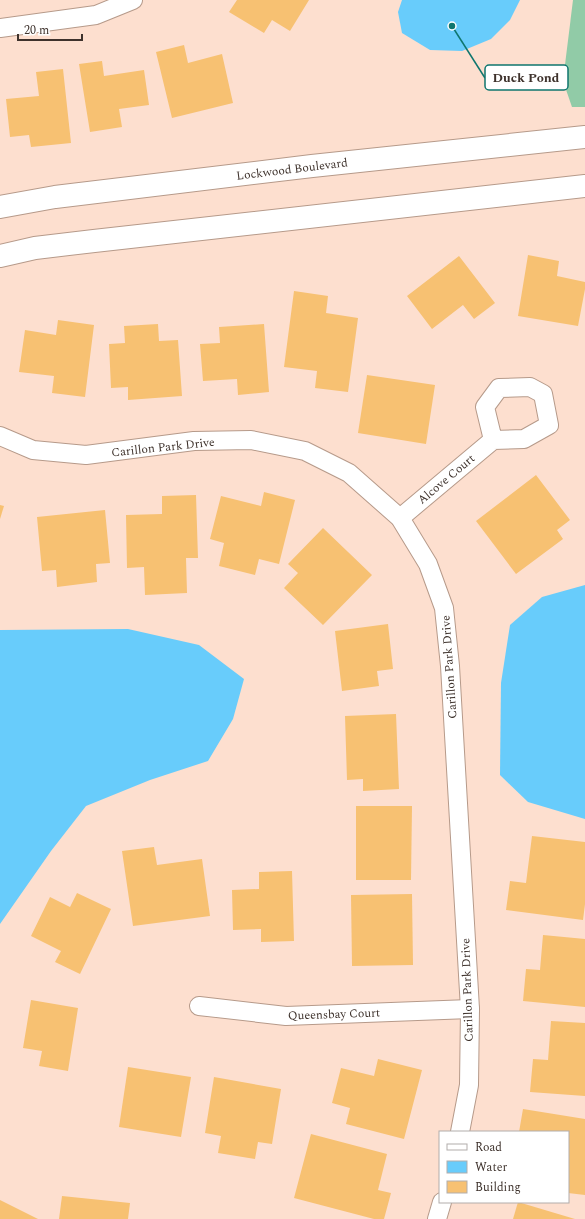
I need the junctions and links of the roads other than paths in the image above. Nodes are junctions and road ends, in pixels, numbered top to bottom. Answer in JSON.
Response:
{"nodes":[{"id":1,"x":133,"y":0,"type":"edge"},
{"id":2,"x":0,"y":28,"type":"edge"},
{"id":3,"x":585,"y":137,"type":"edge"},
{"id":4,"x":585,"y":186,"type":"edge"},
{"id":5,"x":0,"y":207,"type":"edge"},
{"id":6,"x":0,"y":256,"type":"edge"},
{"id":7,"x":0,"y":436,"type":"edge"},
{"id":8,"x":493,"y":440,"type":"dead end"},
{"id":9,"x":400,"y":518,"type":"junction"},
{"id":10,"x":199,"y":1006,"type":"dead end"},
{"id":11,"x":470,"y":1009,"type":"junction"},
{"id":12,"x":460,"y":1131,"type":"edge"},
{"id":13,"x":442,"y":1203,"type":"edge"},
{"id":14,"x":436,"y":1219,"type":"edge"}],
"edges":[{"from":1,"to":2,"type":"street"},
{"from":3,"to":5,"type":"main road","name":"Lockwood Boulevard"},
{"from":4,"to":6,"type":"main road"},
{"from":7,"to":9,"type":"street","name":"Carillon Park Drive"},
{"from":8,"to":9,"type":"street","name":"Alcove Court"},
{"from":9,"to":11,"type":"street","name":"Carillon Park Drive"},
{"from":10,"to":11,"type":"street","name":"Queensbay Court"},
{"from":11,"to":12,"type":"street","name":"Carillon Park Drive"},
{"from":13,"to":14,"type":"street"}]}
